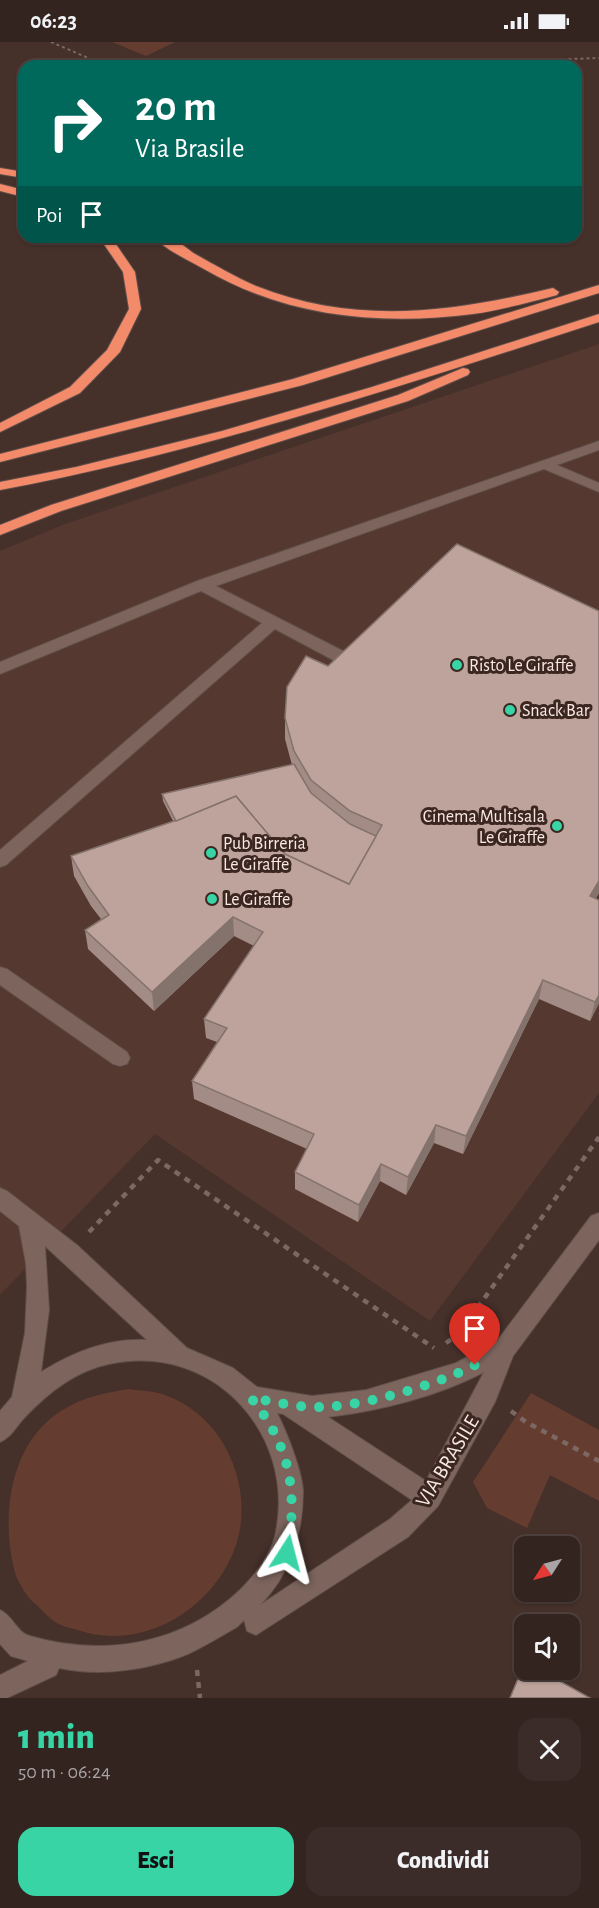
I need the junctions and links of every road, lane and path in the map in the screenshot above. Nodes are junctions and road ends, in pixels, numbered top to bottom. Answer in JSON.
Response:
{"nodes":[{"id":1,"x":51,"y":42,"type":"edge"},
{"id":2,"x":599,"y":58,"type":"edge"},
{"id":3,"x":93,"y":60,"type":"edge"},
{"id":4,"x":539,"y":60,"type":"edge"},
{"id":5,"x":0,"y":171,"type":"edge"},
{"id":6,"x":18,"y":174,"type":"edge"},
{"id":7,"x":0,"y":187,"type":"edge"},
{"id":8,"x":18,"y":192,"type":"edge"},
{"id":9,"x":109,"y":243,"type":"edge"},
{"id":10,"x":169,"y":243,"type":"edge"},
{"id":11,"x":599,"y":282,"type":"edge"},
{"id":12,"x":599,"y":289,"type":"edge"},
{"id":13,"x":599,"y":318,"type":"edge"},
{"id":14,"x":517,"y":344,"type":"junction"},
{"id":15,"x":0,"y":428,"type":"edge"},
{"id":16,"x":599,"y":445,"type":"edge"},
{"id":17,"x":0,"y":458,"type":"edge"},
{"id":18,"x":544,"y":464,"type":"junction"},
{"id":19,"x":0,"y":486,"type":"edge"},
{"id":20,"x":599,"y":488,"type":"edge"},
{"id":21,"x":0,"y":530,"type":"edge"},
{"id":22,"x":202,"y":585,"type":"junction"},
{"id":23,"x":273,"y":621,"type":"junction"},
{"id":24,"x":341,"y":657,"type":"edge"},
{"id":25,"x":0,"y":668,"type":"edge"},
{"id":26,"x":0,"y":860,"type":"edge"},
{"id":27,"x":0,"y":975,"type":"edge"},
{"id":28,"x":120,"y":1058,"type":"dead end"},
{"id":29,"x":599,"y":1137,"type":"edge"},
{"id":30,"x":0,"y":1198,"type":"edge"},
{"id":31,"x":28,"y":1219,"type":"junction"},
{"id":32,"x":599,"y":1223,"type":"edge"},
{"id":33,"x":69,"y":1252,"type":"junction"},
{"id":34,"x":505,"y":1349,"type":"junction"},
{"id":35,"x":179,"y":1355,"type":"junction"},
{"id":36,"x":251,"y":1398,"type":"junction"},
{"id":37,"x":23,"y":1401,"type":"junction"},
{"id":38,"x":288,"y":1404,"type":"junction"},
{"id":39,"x":0,"y":1430,"type":"edge"},
{"id":40,"x":430,"y":1498,"type":"junction"},
{"id":41,"x":0,"y":1623,"type":"edge"},
{"id":42,"x":243,"y":1631,"type":"junction"},
{"id":43,"x":47,"y":1666,"type":"junction"},
{"id":44,"x":197,"y":1666,"type":"joint"},
{"id":45,"x":94,"y":1683,"type":"dead end"},
{"id":46,"x":0,"y":1689,"type":"edge"},
{"id":47,"x":200,"y":1698,"type":"edge"}],
"edges":[{"from":1,"to":3,"type":"path"},
{"from":2,"to":4,"type":"path"},
{"from":5,"to":6,"type":"highway"},
{"from":7,"to":8,"type":"highway"},
{"from":9,"to":15,"type":"highway"},
{"from":10,"to":11,"type":"highway"},
{"from":12,"to":17,"type":"highway"},
{"from":13,"to":14,"type":"highway"},
{"from":14,"to":19,"type":"highway"},
{"from":14,"to":21,"type":"highway"},
{"from":16,"to":18,"type":"street"},
{"from":18,"to":20,"type":"street"},
{"from":18,"to":22,"type":"street"},
{"from":22,"to":23,"type":"street"},
{"from":22,"to":25,"type":"street"},
{"from":23,"to":24,"type":"street"},
{"from":23,"to":26,"type":"street"},
{"from":27,"to":28,"type":"street"},
{"from":29,"to":33,"type":"path"},
{"from":30,"to":31,"type":"street"},
{"from":31,"to":33,"type":"street"},
{"from":31,"to":37,"type":"street"},
{"from":32,"to":34,"type":"street","name":"VIA BRASILE"},
{"from":33,"to":35,"type":"street"},
{"from":34,"to":38,"type":"street","name":"VIA BRASILE"},
{"from":34,"to":40,"type":"street","name":"VIA BRASILE"},
{"from":35,"to":36,"type":"street"},
{"from":35,"to":37,"type":"street"},
{"from":36,"to":38,"type":"street","name":"VIA BRASILE"},
{"from":36,"to":42,"type":"street"},
{"from":37,"to":39,"type":"street"},
{"from":38,"to":40,"type":"street"},
{"from":40,"to":42,"type":"street","name":"VIA BRASILE"},
{"from":41,"to":43,"type":"street"},
{"from":42,"to":44,"type":"street"},
{"from":43,"to":45,"type":"street"},
{"from":43,"to":46,"type":"street"},
{"from":44,"to":47,"type":"path"}]}
